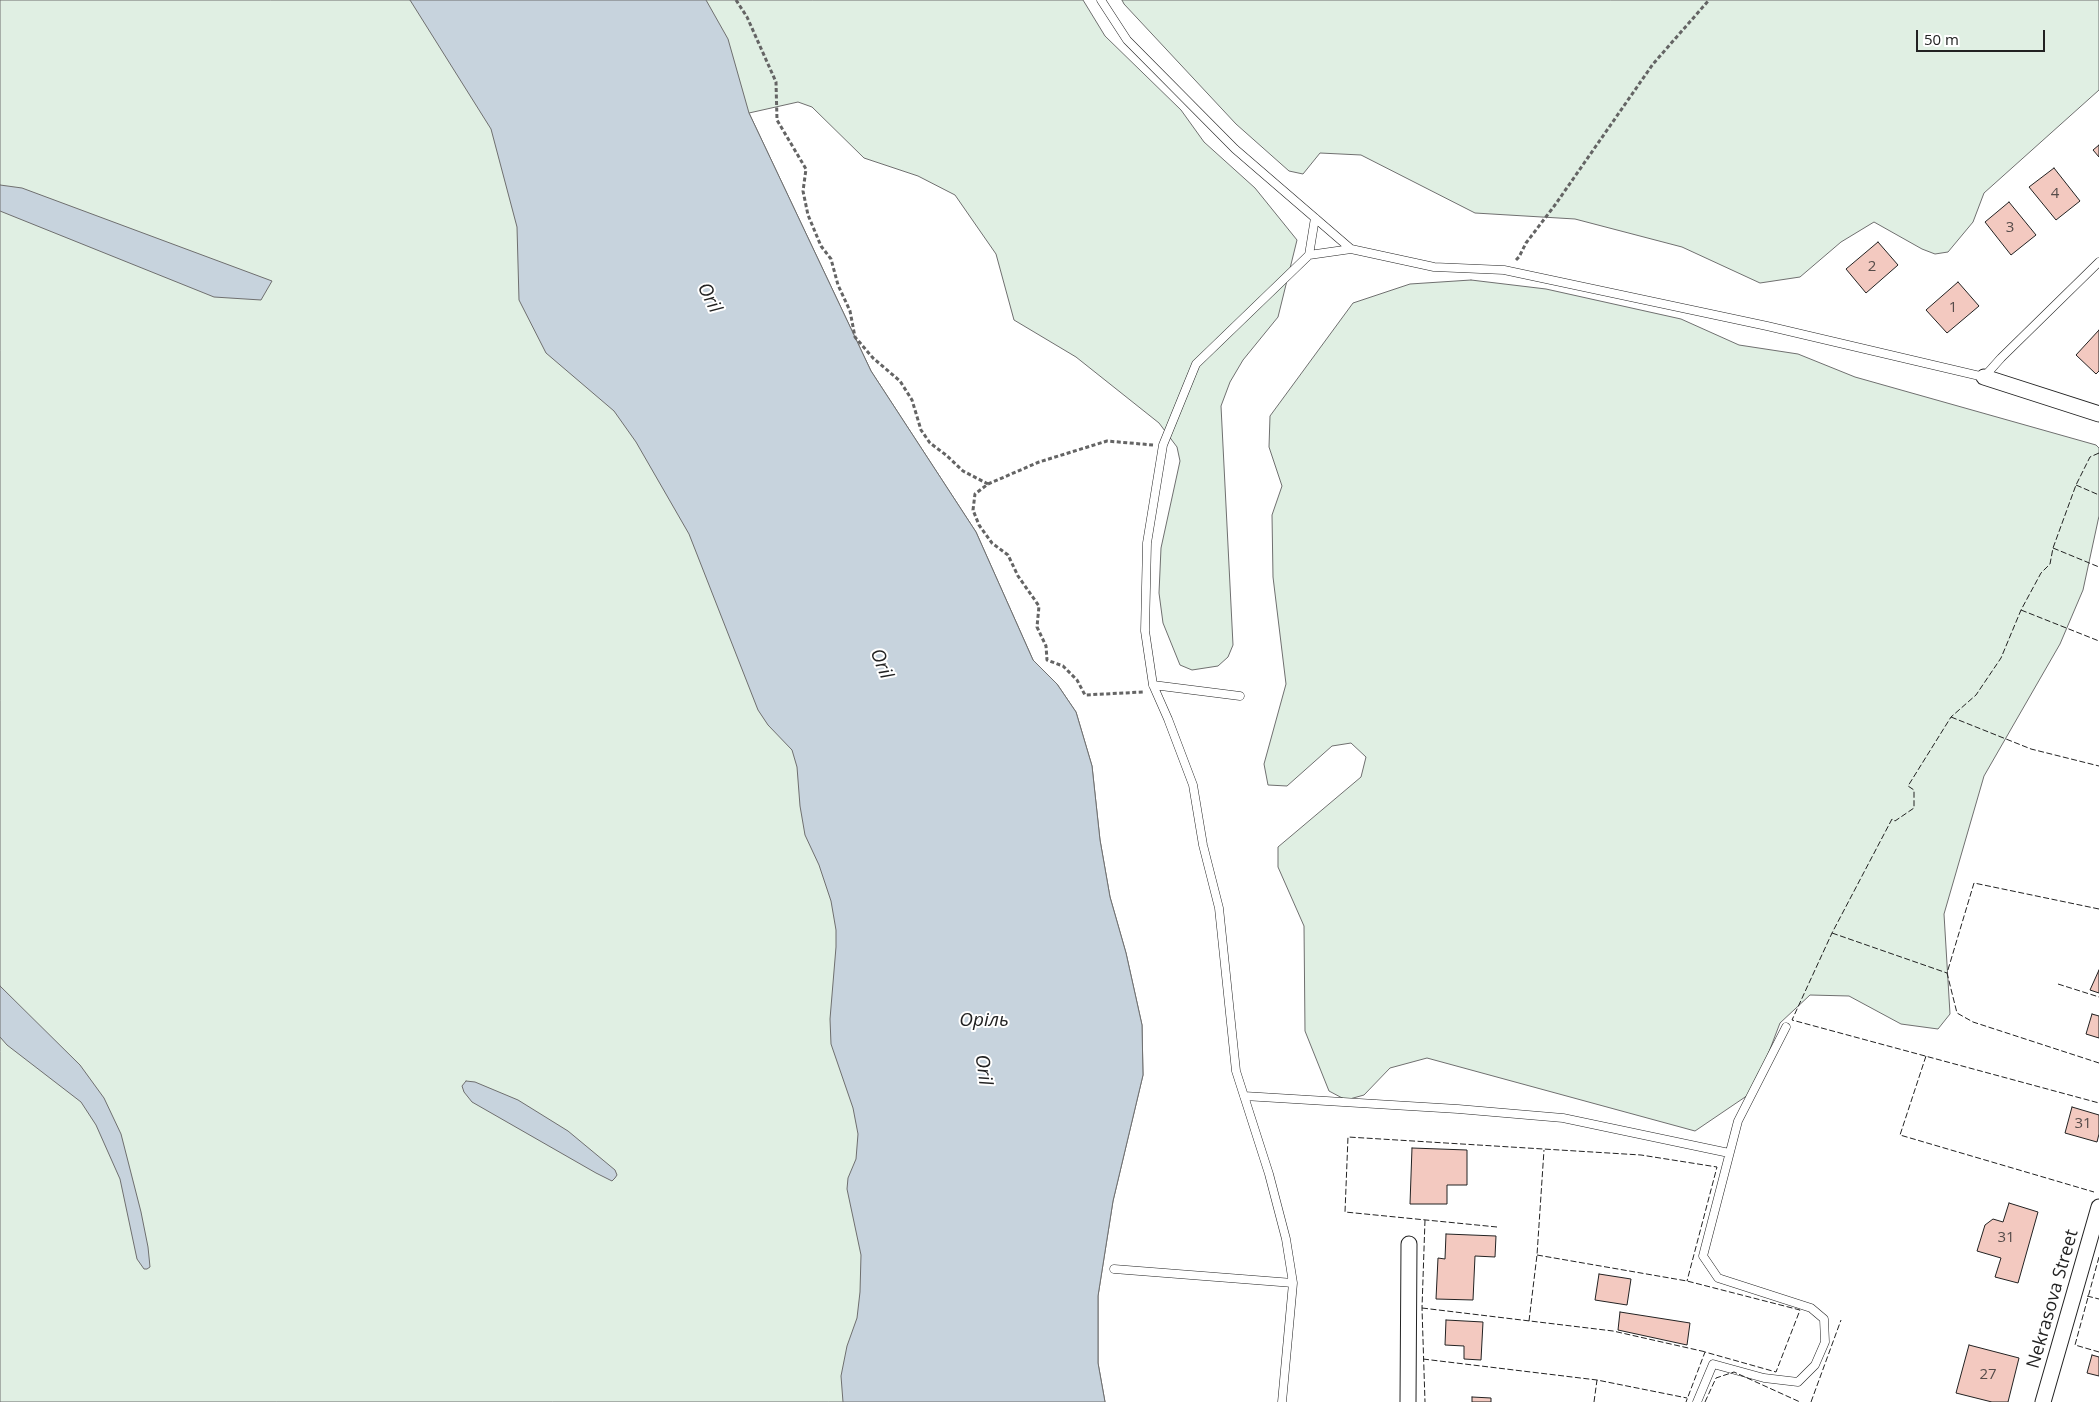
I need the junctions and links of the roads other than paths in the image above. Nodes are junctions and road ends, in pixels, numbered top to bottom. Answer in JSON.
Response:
{"nodes":[{"id":1,"x":1101,"y":0,"type":"edge"},
{"id":2,"x":1315,"y":218,"type":"junction"},
{"id":3,"x":1352,"y":249,"type":"junction"},
{"id":4,"x":1310,"y":255,"type":"junction"},
{"id":5,"x":2099,"y":262,"type":"edge"},
{"id":6,"x":1984,"y":377,"type":"junction"},
{"id":7,"x":2099,"y":414,"type":"edge"},
{"id":8,"x":1154,"y":689,"type":"junction"},
{"id":9,"x":1240,"y":696,"type":"dead end"},
{"id":10,"x":1786,"y":1028,"type":"dead end"},
{"id":11,"x":1244,"y":1096,"type":"junction"},
{"id":12,"x":1729,"y":1153,"type":"junction"},
{"id":13,"x":2099,"y":1207,"type":"edge"},
{"id":14,"x":1409,"y":1244,"type":"dead end"},
{"id":15,"x":1114,"y":1269,"type":"dead end"},
{"id":16,"x":1293,"y":1283,"type":"junction"},
{"id":17,"x":1282,"y":1402,"type":"edge"},
{"id":18,"x":1408,"y":1402,"type":"edge"},
{"id":19,"x":1697,"y":1402,"type":"edge"},
{"id":20,"x":2043,"y":1402,"type":"edge"}],
"edges":[{"from":1,"to":2,"type":"lane"},
{"from":2,"to":3,"type":"lane"},
{"from":2,"to":4,"type":"lane"},
{"from":3,"to":4,"type":"lane"},
{"from":3,"to":6,"type":"lane"},
{"from":4,"to":8,"type":"lane"},
{"from":5,"to":6,"type":"lane"},
{"from":6,"to":7,"type":"street"},
{"from":8,"to":9,"type":"lane"},
{"from":8,"to":11,"type":"lane"},
{"from":10,"to":12,"type":"lane"},
{"from":11,"to":12,"type":"lane"},
{"from":11,"to":16,"type":"lane"},
{"from":12,"to":19,"type":"lane"},
{"from":13,"to":20,"type":"street","name":"Nekrasova Street"},
{"from":14,"to":18,"type":"street"},
{"from":15,"to":16,"type":"lane"},
{"from":16,"to":17,"type":"lane"}]}
